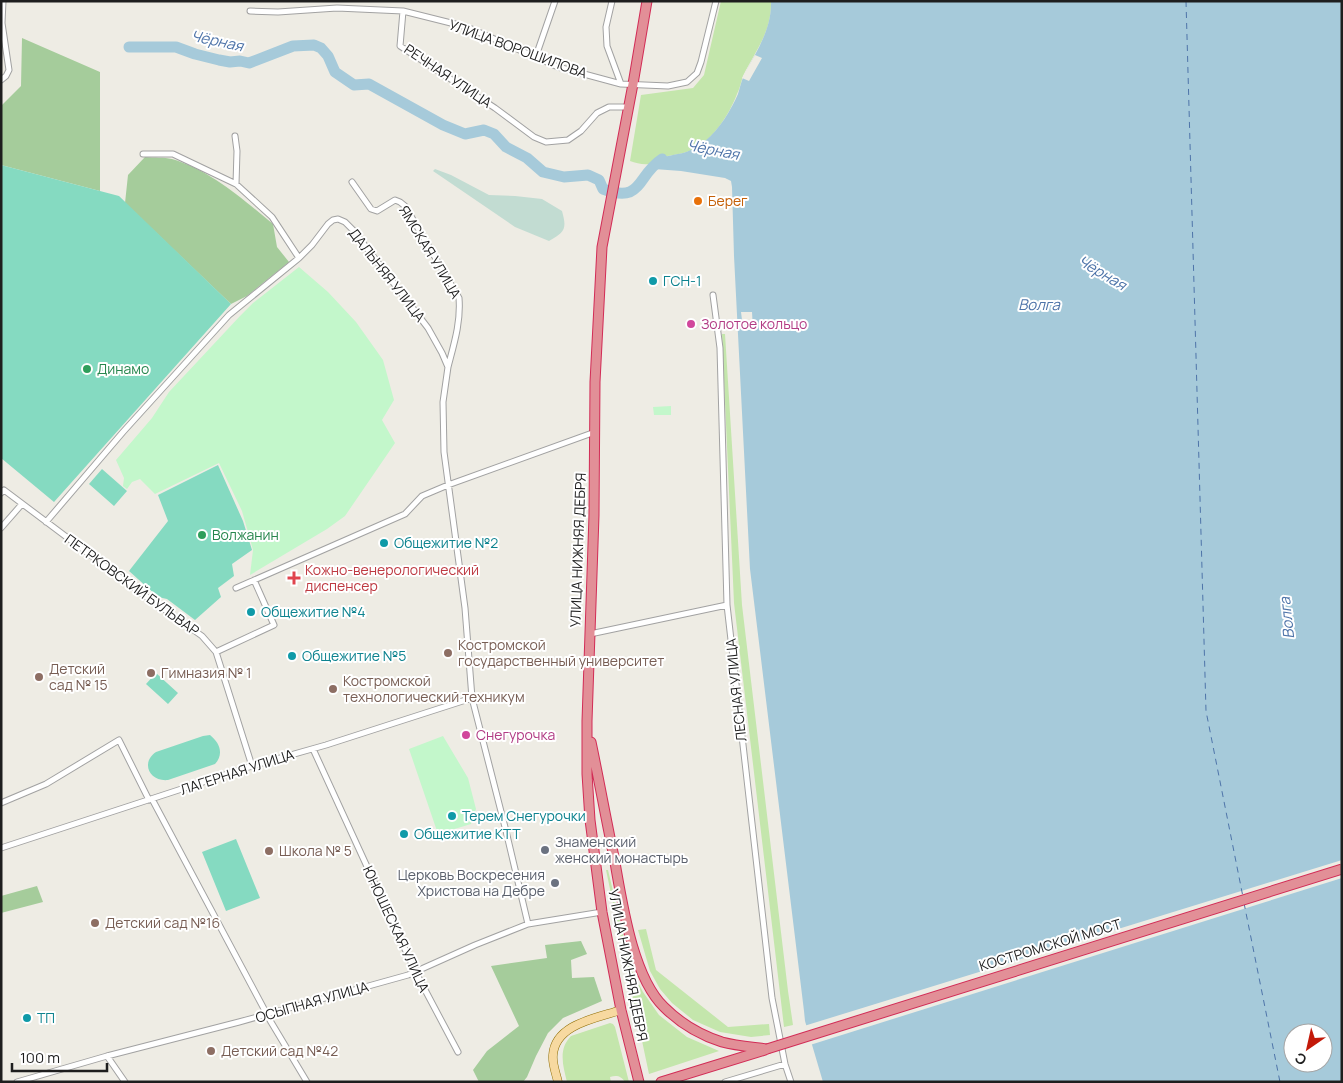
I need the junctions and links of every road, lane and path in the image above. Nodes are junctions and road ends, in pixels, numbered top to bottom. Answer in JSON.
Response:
{"nodes":[{"id":1,"x":3,"y":1,"type":"edge"},
{"id":2,"x":555,"y":1,"type":"edge"},
{"id":3,"x":612,"y":1,"type":"edge"},
{"id":4,"x":647,"y":1,"type":"edge"},
{"id":5,"x":716,"y":1,"type":"edge"},
{"id":6,"x":2,"y":9,"type":"edge"},
{"id":7,"x":403,"y":10,"type":"junction"},
{"id":8,"x":250,"y":11,"type":"dead end"},
{"id":9,"x":536,"y":56,"type":"junction"},
{"id":10,"x":1,"y":80,"type":"edge"},
{"id":11,"x":621,"y":84,"type":"junction"},
{"id":12,"x":633,"y":84,"type":"junction"},
{"id":13,"x":629,"y":107,"type":"junction"},
{"id":14,"x":235,"y":136,"type":"dead end"},
{"id":15,"x":143,"y":154,"type":"dead end"},
{"id":16,"x":352,"y":182,"type":"dead end"},
{"id":17,"x":236,"y":184,"type":"junction"},
{"id":18,"x":299,"y":258,"type":"junction"},
{"id":19,"x":713,"y":295,"type":"dead end"},
{"id":20,"x":448,"y":368,"type":"junction"},
{"id":21,"x":595,"y":432,"type":"junction"},
{"id":22,"x":448,"y":485,"type":"junction"},
{"id":23,"x":2,"y":491,"type":"edge"},
{"id":24,"x":22,"y":504,"type":"junction"},
{"id":25,"x":46,"y":522,"type":"junction"},
{"id":26,"x":1,"y":528,"type":"edge"},
{"id":27,"x":254,"y":580,"type":"junction"},
{"id":28,"x":236,"y":588,"type":"dead end"},
{"id":29,"x":727,"y":604,"type":"junction"},
{"id":30,"x":590,"y":634,"type":"junction"},
{"id":31,"x":216,"y":652,"type":"junction"},
{"id":32,"x":472,"y":698,"type":"junction"},
{"id":33,"x":587,"y":721,"type":"junction"},
{"id":34,"x":313,"y":749,"type":"junction"},
{"id":35,"x":252,"y":766,"type":"junction"},
{"id":36,"x":151,"y":800,"type":"junction"},
{"id":37,"x":1,"y":803,"type":"edge"},
{"id":38,"x":1,"y":848,"type":"edge"},
{"id":39,"x":1342,"y":869,"type":"edge"},
{"id":40,"x":602,"y":912,"type":"junction"},
{"id":41,"x":528,"y":924,"type":"junction"},
{"id":42,"x":415,"y":971,"type":"junction"},
{"id":43,"x":621,"y":1010,"type":"junction"},
{"id":44,"x":267,"y":1014,"type":"junction"},
{"id":45,"x":767,"y":1049,"type":"junction"},
{"id":46,"x":458,"y":1052,"type":"dead end"},
{"id":47,"x":107,"y":1056,"type":"junction"},
{"id":48,"x":786,"y":1064,"type":"junction"},
{"id":49,"x":558,"y":1081,"type":"edge"},
{"id":50,"x":17,"y":1082,"type":"edge"},
{"id":51,"x":125,"y":1082,"type":"edge"},
{"id":52,"x":307,"y":1082,"type":"edge"},
{"id":53,"x":640,"y":1082,"type":"edge"},
{"id":54,"x":660,"y":1082,"type":"edge"},
{"id":55,"x":725,"y":1082,"type":"edge"},
{"id":56,"x":791,"y":1082,"type":"edge"}],
"edges":[{"from":1,"to":6,"type":"street"},
{"from":2,"to":9,"type":"street"},
{"from":3,"to":11,"type":"street"},
{"from":4,"to":12,"type":"highway","name":"УЛИЦА НИЖНЯЯ ДЕБРЯ"},
{"from":5,"to":12,"type":"street","name":"УЛИЦА ВОРОШИЛОВА"},
{"from":6,"to":10,"type":"street"},
{"from":7,"to":8,"type":"street"},
{"from":7,"to":9,"type":"street","name":"УЛИЦА ВОРОШИЛОВА"},
{"from":7,"to":13,"type":"street","name":"РЕЧНАЯ УЛИЦА"},
{"from":9,"to":11,"type":"street","name":"УЛИЦА ВОРОШИЛОВА"},
{"from":11,"to":12,"type":"street","name":"УЛИЦА ВОРОШИЛОВА"},
{"from":12,"to":13,"type":"highway","name":"УЛИЦА НИЖНЯЯ ДЕБРЯ"},
{"from":13,"to":21,"type":"highway","name":"УЛИЦА НИЖНЯЯ ДЕБРЯ"},
{"from":14,"to":17,"type":"street"},
{"from":15,"to":17,"type":"street"},
{"from":16,"to":20,"type":"street","name":"ЯМСКАЯ УЛИЦА"},
{"from":17,"to":18,"type":"street"},
{"from":18,"to":20,"type":"street","name":"ДАЛЬНЯЯ УЛИЦА"},
{"from":18,"to":25,"type":"street","name":"ДАЛЬНЯЯ УЛИЦА"},
{"from":19,"to":29,"type":"street","name":"ЛЕСНАЯ УЛИЦА"},
{"from":20,"to":22,"type":"street"},
{"from":21,"to":22,"type":"street"},
{"from":21,"to":30,"type":"highway","name":"УЛИЦА НИЖНЯЯ ДЕБРЯ"},
{"from":22,"to":27,"type":"street"},
{"from":22,"to":32,"type":"street"},
{"from":23,"to":24,"type":"street","name":"ПЕТРКОВСКИЙ БУЛЬВАР"},
{"from":24,"to":25,"type":"street","name":"ПЕТРКОВСКИЙ БУЛЬВАР"},
{"from":24,"to":26,"type":"street"},
{"from":25,"to":31,"type":"street","name":"ПЕТРКОВСКИЙ БУЛЬВАР"},
{"from":27,"to":28,"type":"street"},
{"from":27,"to":31,"type":"street"},
{"from":29,"to":30,"type":"street"},
{"from":29,"to":48,"type":"street","name":"ЛЕСНАЯ УЛИЦА"},
{"from":30,"to":33,"type":"highway","name":"УЛИЦА НИЖНЯЯ ДЕБРЯ"},
{"from":31,"to":35,"type":"street","name":"ПЕТРКОВСКИЙ БУЛЬВАР"},
{"from":32,"to":34,"type":"street","name":"ЛАГЕРНАЯ УЛИЦА"},
{"from":32,"to":41,"type":"street"},
{"from":33,"to":40,"type":"highway","name":"УЛИЦА НИЖНЯЯ ДЕБРЯ"},
{"from":33,"to":45,"type":"highway"},
{"from":34,"to":35,"type":"street","name":"ЛАГЕРНАЯ УЛИЦА"},
{"from":34,"to":42,"type":"street","name":"ЮНОШЕСКАЯ УЛИЦА"},
{"from":35,"to":36,"type":"street","name":"ЛАГЕРНАЯ УЛИЦА"},
{"from":36,"to":37,"type":"street"},
{"from":36,"to":38,"type":"street","name":"ЛАГЕРНАЯ УЛИЦА"},
{"from":36,"to":44,"type":"street"},
{"from":39,"to":45,"type":"highway","name":"КОСТРОМСКОЙ МОСТ","bridge":true},
{"from":40,"to":41,"type":"street","name":"ОСЫПНАЯ УЛИЦА"},
{"from":40,"to":43,"type":"highway","name":"УЛИЦА НИЖНЯЯ ДЕБРЯ"},
{"from":41,"to":42,"type":"street","name":"ОСЫПНАЯ УЛИЦА"},
{"from":42,"to":44,"type":"street","name":"ОСЫПНАЯ УЛИЦА"},
{"from":42,"to":46,"type":"street","name":"ЮНОШЕСКАЯ УЛИЦА"},
{"from":43,"to":49,"type":"main road"},
{"from":43,"to":53,"type":"highway","name":"УЛИЦА НИЖНЯЯ ДЕБРЯ"},
{"from":44,"to":47,"type":"street","name":"ОСЫПНАЯ УЛИЦА"},
{"from":44,"to":52,"type":"street"},
{"from":45,"to":54,"type":"highway","name":"КОСТРОМСКОЙ МОСТ"},
{"from":47,"to":50,"type":"street","name":"ОСЫПНАЯ УЛИЦА"},
{"from":47,"to":51,"type":"street"},
{"from":48,"to":55,"type":"street"},
{"from":48,"to":56,"type":"street","name":"ЛЕСНАЯ УЛИЦА"}]}
